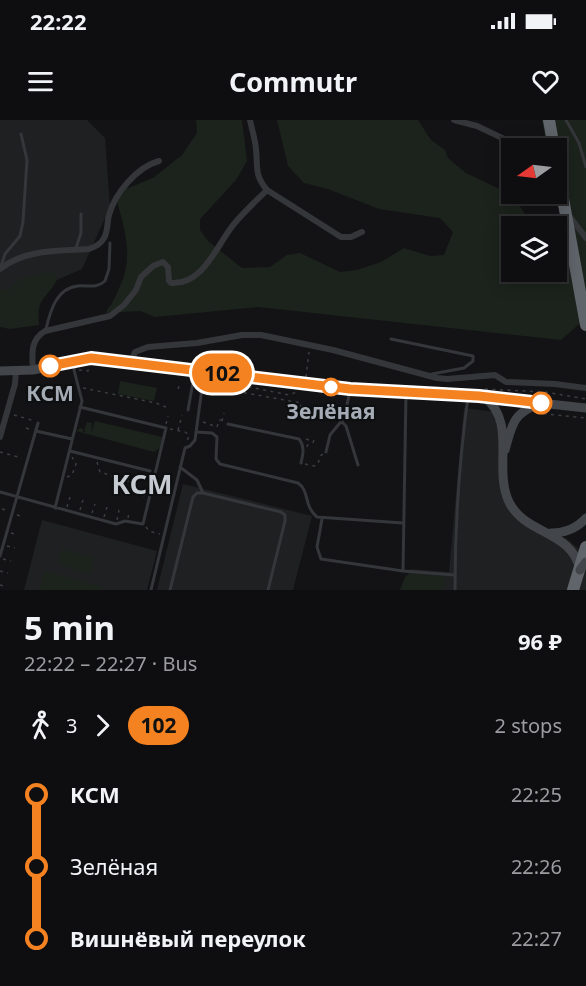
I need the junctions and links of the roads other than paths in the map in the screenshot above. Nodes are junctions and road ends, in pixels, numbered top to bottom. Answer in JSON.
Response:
{"nodes":[{"id":1,"x":250,"y":120,"type":"edge"},
{"id":2,"x":454,"y":120,"type":"edge"},
{"id":3,"x":549,"y":120,"type":"edge"},
{"id":4,"x":566,"y":120,"type":"edge"},
{"id":5,"x":469,"y":121,"type":"edge"},
{"id":6,"x":21,"y":134,"type":"dead end"},
{"id":7,"x":503,"y":138,"type":"edge"},
{"id":8,"x":552,"y":138,"type":"edge"},
{"id":9,"x":159,"y":160,"type":"dead end"},
{"id":10,"x":586,"y":166,"type":"edge"},
{"id":11,"x":267,"y":190,"type":"junction"},
{"id":12,"x":560,"y":204,"type":"edge"},
{"id":13,"x":564,"y":204,"type":"edge"},
{"id":14,"x":81,"y":214,"type":"dead end"},
{"id":15,"x":362,"y":232,"type":"dead end"},
{"id":16,"x":586,"y":238,"type":"edge"},
{"id":17,"x":110,"y":243,"type":"dead end"},
{"id":18,"x":76,"y":250,"type":"junction"},
{"id":19,"x":0,"y":268,"type":"edge"},
{"id":20,"x":586,"y":325,"type":"edge"},
{"id":21,"x":45,"y":331,"type":"junction"},
{"id":22,"x":390,"y":339,"type":"dead end"},
{"id":23,"x":131,"y":362,"type":"junction"},
{"id":24,"x":73,"y":364,"type":"junction"},
{"id":25,"x":33,"y":370,"type":"junction"},
{"id":26,"x":0,"y":371,"type":"edge"},
{"id":27,"x":16,"y":371,"type":"junction"},
{"id":28,"x":201,"y":373,"type":"junction"},
{"id":29,"x":427,"y":375,"type":"junction"},
{"id":30,"x":586,"y":388,"type":"edge"},
{"id":31,"x":350,"y":389,"type":"junction"},
{"id":32,"x":406,"y":392,"type":"junction"},
{"id":33,"x":484,"y":393,"type":"junction"},
{"id":34,"x":468,"y":395,"type":"junction"},
{"id":35,"x":510,"y":400,"type":"junction"},
{"id":36,"x":541,"y":403,"type":"junction"},
{"id":37,"x":0,"y":406,"type":"edge"},
{"id":38,"x":80,"y":407,"type":"junction"},
{"id":39,"x":586,"y":408,"type":"edge"},
{"id":40,"x":188,"y":410,"type":"dead end"},
{"id":41,"x":9,"y":411,"type":"junction"},
{"id":42,"x":343,"y":420,"type":"junction"},
{"id":43,"x":38,"y":423,"type":"road end"},
{"id":44,"x":228,"y":424,"type":"dead end"},
{"id":45,"x":507,"y":426,"type":"junction"},
{"id":46,"x":36,"y":431,"type":"junction"},
{"id":47,"x":196,"y":432,"type":"junction"},
{"id":48,"x":0,"y":437,"type":"edge"},
{"id":49,"x":72,"y":440,"type":"junction"},
{"id":50,"x":70,"y":452,"type":"junction"},
{"id":51,"x":326,"y":452,"type":"road end"},
{"id":52,"x":301,"y":464,"type":"dead end"},
{"id":53,"x":358,"y":465,"type":"dead end"},
{"id":54,"x":180,"y":467,"type":"junction"},
{"id":55,"x":150,"y":471,"type":"dead end"},
{"id":56,"x":0,"y":492,"type":"edge"},
{"id":57,"x":203,"y":493,"type":"junction"},
{"id":58,"x":18,"y":497,"type":"junction"},
{"id":59,"x":55,"y":508,"type":"junction"},
{"id":60,"x":586,"y":518,"type":"edge"},
{"id":61,"x":321,"y":519,"type":"junction"},
{"id":62,"x":403,"y":523,"type":"junction"},
{"id":63,"x":549,"y":533,"type":"junction"},
{"id":64,"x":2,"y":544,"type":"edge"},
{"id":65,"x":586,"y":547,"type":"edge"},
{"id":66,"x":0,"y":557,"type":"edge"},
{"id":67,"x":583,"y":566,"type":"edge"},
{"id":68,"x":403,"y":572,"type":"junction"},
{"id":69,"x":455,"y":575,"type":"junction"},
{"id":70,"x":151,"y":590,"type":"edge"},
{"id":71,"x":170,"y":590,"type":"edge"},
{"id":72,"x":268,"y":590,"type":"edge"},
{"id":73,"x":455,"y":590,"type":"edge"},
{"id":74,"x":573,"y":590,"type":"edge"}],
"edges":[{"from":1,"to":11,"type":"street"},
{"from":2,"to":5,"type":"street"},
{"from":3,"to":8,"type":"highway"},
{"from":4,"to":10,"type":"lane"},
{"from":5,"to":7,"type":"street"},
{"from":6,"to":19,"type":"lane"},
{"from":9,"to":18,"type":"street"},
{"from":11,"to":15,"type":"street"},
{"from":11,"to":21,"type":"street"},
{"from":12,"to":16,"type":"street"},
{"from":13,"to":20,"type":"highway","bridge":true},
{"from":14,"to":18,"type":"lane"},
{"from":17,"to":21,"type":"lane"},
{"from":18,"to":19,"type":"street"},
{"from":21,"to":25,"type":"street"},
{"from":22,"to":29,"type":"lane"},
{"from":23,"to":24,"type":"main road"},
{"from":23,"to":28,"type":"main road"},
{"from":23,"to":29,"type":"street"},
{"from":24,"to":25,"type":"main road"},
{"from":24,"to":38,"type":"lane"},
{"from":25,"to":27,"type":"main road"},
{"from":26,"to":27,"type":"main road"},
{"from":27,"to":41,"type":"street"},
{"from":28,"to":31,"type":"main road"},
{"from":28,"to":40,"type":"lane"},
{"from":28,"to":47,"type":"lane"},
{"from":29,"to":30,"type":"street"},
{"from":31,"to":32,"type":"main road"},
{"from":31,"to":42,"type":"lane"},
{"from":32,"to":34,"type":"main road"},
{"from":32,"to":62,"type":"lane"},
{"from":33,"to":34,"type":"main road"},
{"from":33,"to":35,"type":"main road"},
{"from":33,"to":45,"type":"main road"},
{"from":34,"to":69,"type":"lane"},
{"from":35,"to":36,"type":"main road"},
{"from":35,"to":45,"type":"main road"},
{"from":36,"to":39,"type":"main road"},
{"from":36,"to":45,"type":"main road"},
{"from":37,"to":41,"type":"lane"},
{"from":38,"to":49,"type":"lane"},
{"from":38,"to":59,"type":"lane"},
{"from":41,"to":48,"type":"street"},
{"from":42,"to":51,"type":"lane"},
{"from":42,"to":53,"type":"lane"},
{"from":43,"to":46,"type":"lane"},
{"from":44,"to":52,"type":"lane"},
{"from":45,"to":63,"type":"main road"},
{"from":46,"to":49,"type":"lane"},
{"from":46,"to":58,"type":"lane"},
{"from":47,"to":54,"type":"lane"},
{"from":47,"to":61,"type":"lane"},
{"from":49,"to":50,"type":"lane"},
{"from":50,"to":55,"type":"lane"},
{"from":50,"to":59,"type":"lane"},
{"from":54,"to":57,"type":"lane"},
{"from":54,"to":70,"type":"lane"},
{"from":56,"to":58,"type":"lane"},
{"from":57,"to":71,"type":"lane"},
{"from":57,"to":72,"type":"lane"},
{"from":58,"to":59,"type":"lane"},
{"from":58,"to":64,"type":"lane"},
{"from":60,"to":63,"type":"main road"},
{"from":61,"to":62,"type":"lane"},
{"from":61,"to":68,"type":"lane"},
{"from":62,"to":68,"type":"lane"},
{"from":63,"to":67,"type":"main road"},
{"from":64,"to":66,"type":"lane"},
{"from":65,"to":67,"type":"highway"},
{"from":67,"to":74,"type":"highway"},
{"from":68,"to":69,"type":"lane"},
{"from":69,"to":73,"type":"lane"}]}
